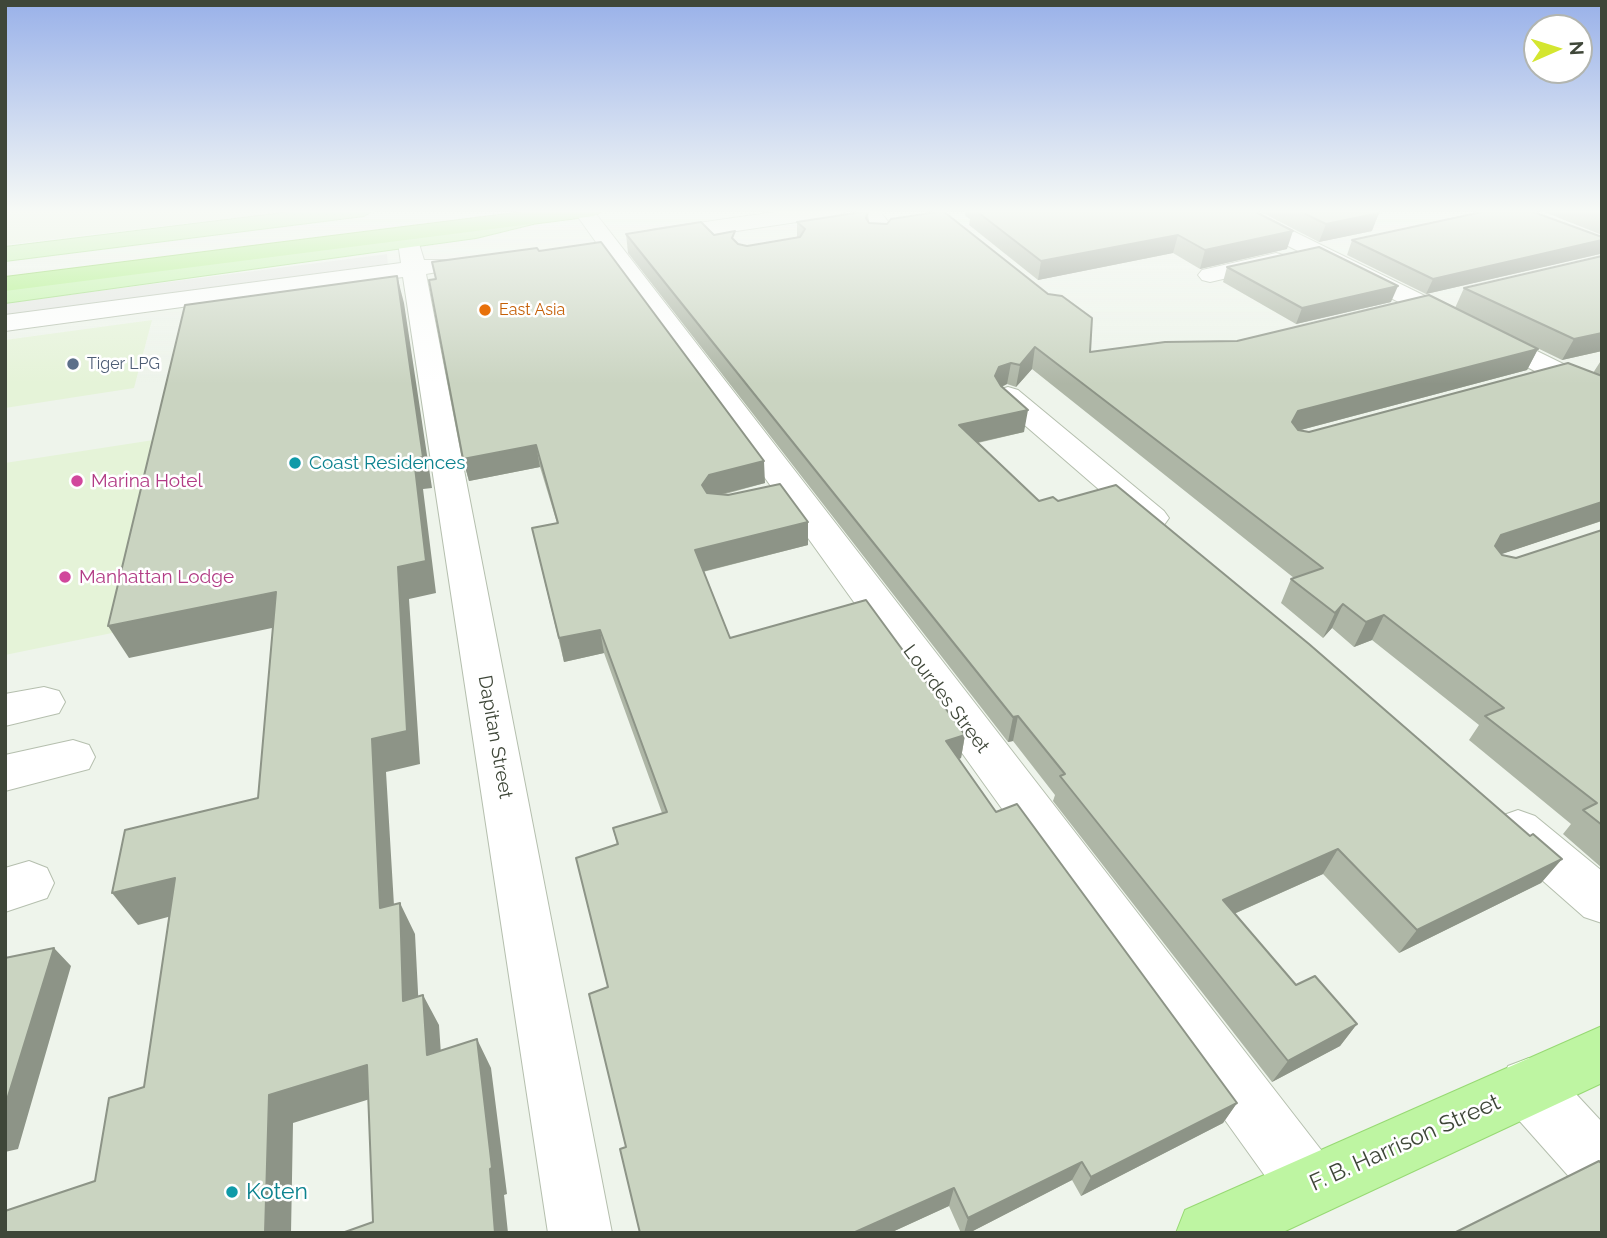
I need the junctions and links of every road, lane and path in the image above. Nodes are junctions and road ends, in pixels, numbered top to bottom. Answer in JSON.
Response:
{"nodes":[{"id":1,"x":55,"y":268,"type":"edge"},
{"id":2,"x":119,"y":268,"type":"edge"},
{"id":3,"x":285,"y":268,"type":"edge"},
{"id":4,"x":336,"y":268,"type":"edge"},
{"id":5,"x":413,"y":268,"type":"edge"},
{"id":6,"x":618,"y":268,"type":"edge"},
{"id":7,"x":1241,"y":268,"type":"edge"},
{"id":8,"x":1348,"y":268,"type":"edge"},
{"id":9,"x":5,"y":273,"type":"edge"},
{"id":10,"x":1210,"y":275,"type":"edge"},
{"id":11,"x":5,"y":284,"type":"edge"},
{"id":12,"x":5,"y":296,"type":"edge"},
{"id":13,"x":1461,"y":296,"type":"dead end"},
{"id":14,"x":1423,"y":304,"type":"junction"},
{"id":15,"x":1384,"y":314,"type":"edge"},
{"id":16,"x":5,"y":324,"type":"edge"},
{"id":17,"x":1602,"y":361,"type":"edge"},
{"id":18,"x":1560,"y":373,"type":"junction"},
{"id":19,"x":1521,"y":383,"type":"edge"},
{"id":20,"x":1602,"y":394,"type":"edge"},
{"id":21,"x":1008,"y":396,"type":"edge"},
{"id":22,"x":1178,"y":540,"type":"edge"},
{"id":23,"x":73,"y":758,"type":"dead end"},
{"id":24,"x":5,"y":774,"type":"edge"},
{"id":25,"x":1496,"y":811,"type":"edge"},
{"id":26,"x":1602,"y":901,"type":"edge"},
{"id":27,"x":1602,"y":1054,"type":"edge"},
{"id":28,"x":1530,"y":1087,"type":"junction"},
{"id":29,"x":1602,"y":1167,"type":"edge"},
{"id":30,"x":1310,"y":1186,"type":"junction"},
{"id":31,"x":580,"y":1233,"type":"edge"},
{"id":32,"x":1208,"y":1233,"type":"edge"}],
"edges":[{"from":1,"to":9,"type":"highway"},
{"from":2,"to":11,"type":"highway"},
{"from":3,"to":12,"type":"main road"},
{"from":4,"to":16,"type":"street"},
{"from":5,"to":31,"type":"street","name":"Dapitan Street"},
{"from":6,"to":30,"type":"street","name":"Lourdes Street"},
{"from":7,"to":10,"type":"street"},
{"from":8,"to":14,"type":"street"},
{"from":13,"to":14,"type":"street"},
{"from":14,"to":15,"type":"street"},
{"from":14,"to":18,"type":"street"},
{"from":17,"to":18,"type":"street"},
{"from":18,"to":19,"type":"street"},
{"from":18,"to":20,"type":"street"},
{"from":21,"to":22,"type":"street"},
{"from":23,"to":24,"type":"street"},
{"from":25,"to":26,"type":"street"},
{"from":27,"to":28,"type":"main road","name":"F. B. Harrison Street"},
{"from":28,"to":29,"type":"street"},
{"from":28,"to":30,"type":"main road","name":"F. B. Harrison Street"},
{"from":30,"to":32,"type":"main road","name":"F. B. Harrison Street"}]}
